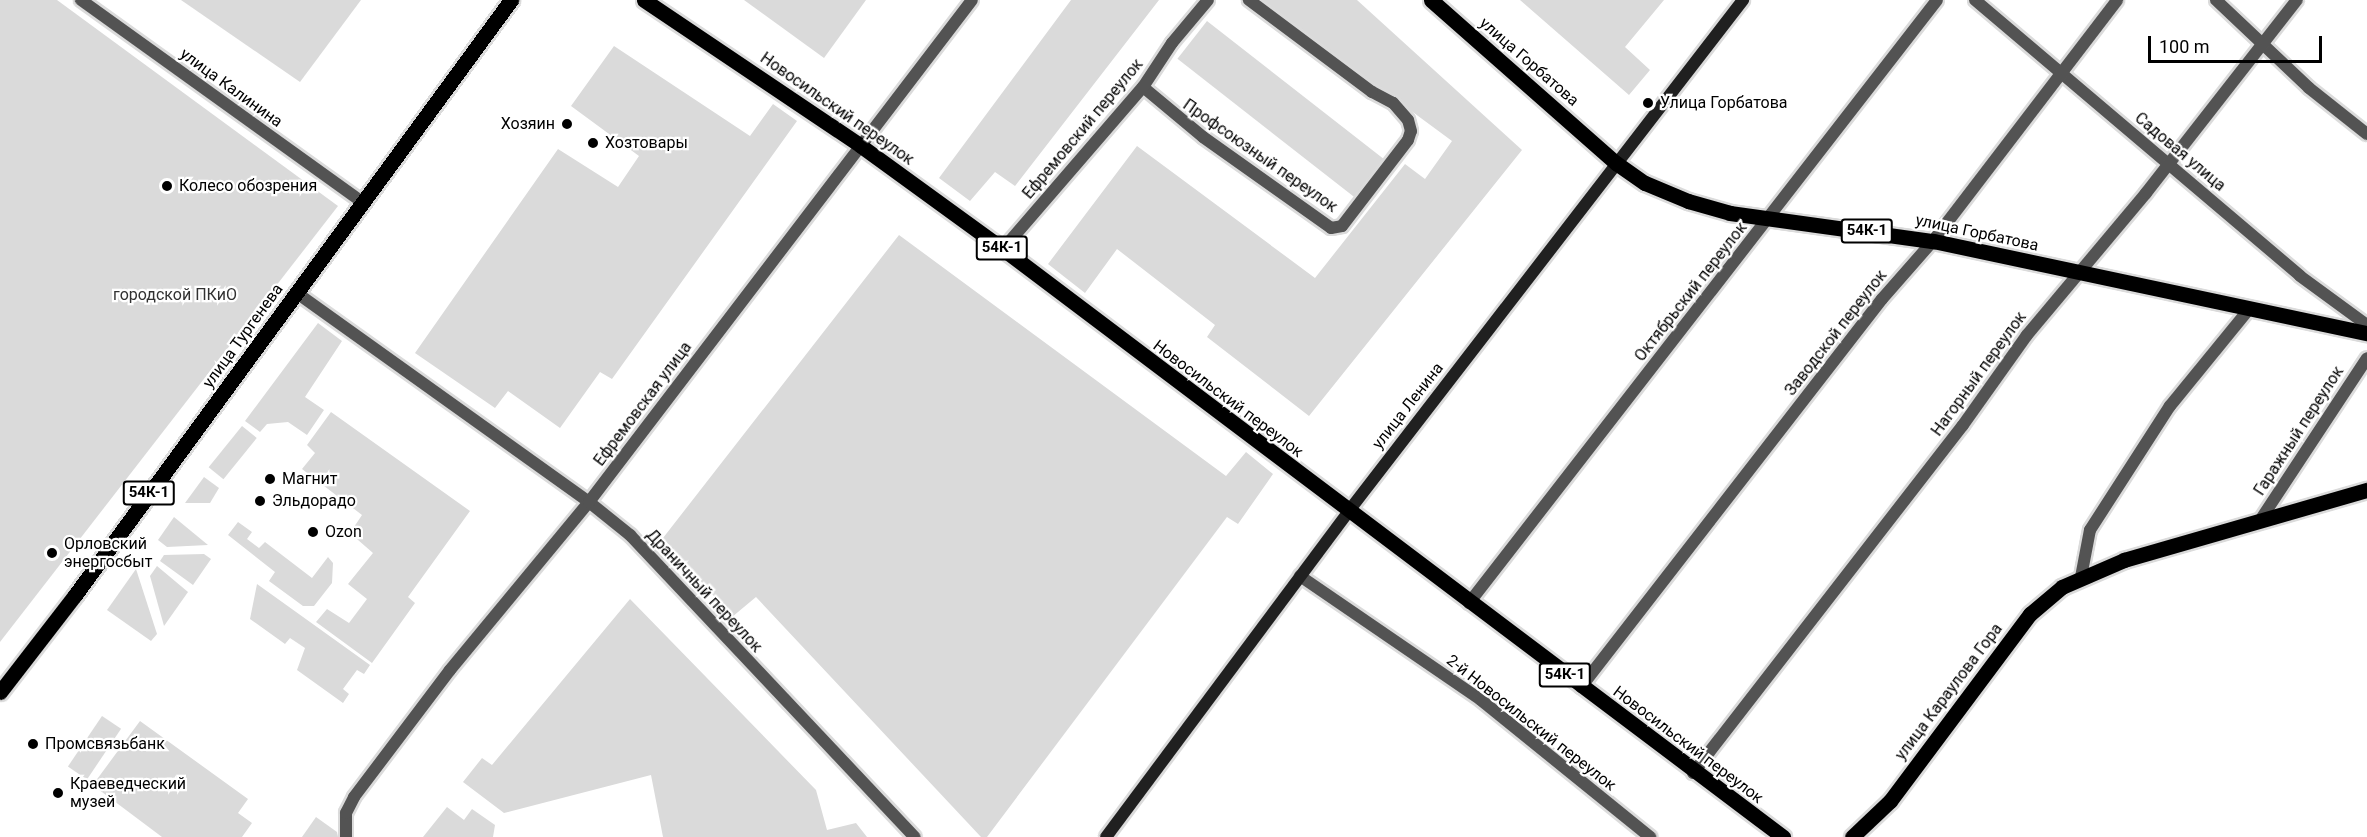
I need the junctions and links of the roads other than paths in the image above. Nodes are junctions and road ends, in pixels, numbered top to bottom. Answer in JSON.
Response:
{"nodes":[{"id":1,"x":81,"y":0,"type":"edge"},
{"id":2,"x":511,"y":0,"type":"edge"},
{"id":3,"x":644,"y":0,"type":"edge"},
{"id":4,"x":972,"y":0,"type":"edge"},
{"id":5,"x":1208,"y":0,"type":"edge"},
{"id":6,"x":1249,"y":0,"type":"edge"},
{"id":7,"x":1431,"y":0,"type":"edge"},
{"id":8,"x":1743,"y":0,"type":"edge"},
{"id":9,"x":1937,"y":0,"type":"edge"},
{"id":10,"x":1975,"y":0,"type":"edge"},
{"id":11,"x":2116,"y":0,"type":"edge"},
{"id":12,"x":2216,"y":0,"type":"edge"},
{"id":13,"x":2297,"y":0,"type":"edge"},
{"id":14,"x":2261,"y":45,"type":"junction"},
{"id":15,"x":2060,"y":71,"type":"junction"},
{"id":16,"x":1143,"y":87,"type":"junction"},
{"id":17,"x":2367,"y":134,"type":"edge"},
{"id":18,"x":861,"y":146,"type":"junction"},
{"id":19,"x":1616,"y":163,"type":"junction"},
{"id":20,"x":2169,"y":164,"type":"junction"},
{"id":21,"x":362,"y":202,"type":"junction"},
{"id":22,"x":1770,"y":219,"type":"junction"},
{"id":23,"x":1933,"y":241,"type":"junction"},
{"id":24,"x":1003,"y":249,"type":"junction"},
{"id":25,"x":2077,"y":272,"type":"junction"},
{"id":26,"x":297,"y":293,"type":"junction"},
{"id":27,"x":2249,"y":309,"type":"junction"},
{"id":28,"x":2367,"y":325,"type":"edge"},
{"id":29,"x":2367,"y":333,"type":"edge"},
{"id":30,"x":2367,"y":358,"type":"edge"},
{"id":31,"x":2367,"y":490,"type":"edge"},
{"id":32,"x":589,"y":501,"type":"junction"},
{"id":33,"x":1348,"y":512,"type":"junction"},
{"id":34,"x":2259,"y":522,"type":"junction"},
{"id":35,"x":1300,"y":576,"type":"junction"},
{"id":36,"x":2082,"y":577,"type":"junction"},
{"id":37,"x":1469,"y":603,"type":"junction"},
{"id":38,"x":1581,"y":687,"type":"junction"},
{"id":39,"x":0,"y":692,"type":"edge"},
{"id":40,"x":1694,"y":773,"type":"junction"},
{"id":41,"x":345,"y":833,"type":"edge"},
{"id":42,"x":915,"y":837,"type":"edge"},
{"id":43,"x":1106,"y":837,"type":"edge"},
{"id":44,"x":1650,"y":837,"type":"edge"},
{"id":45,"x":1783,"y":837,"type":"edge"},
{"id":46,"x":1852,"y":837,"type":"edge"}],
"edges":[{"from":1,"to":21,"type":"street","name":"улица Калинина"},
{"from":2,"to":21,"type":"main road","name":"улица Тургенева","number":"54К-1"},
{"from":3,"to":18,"type":"main road","name":"Новосильский переулок","number":"54К-1"},
{"from":4,"to":18,"type":"street","name":"Ефремовская улица"},
{"from":5,"to":16,"type":"street","name":"Ефремовский переулок"},
{"from":6,"to":16,"type":"street","name":"Профсоюзный переулок"},
{"from":7,"to":19,"type":"main road","name":"улица Горбатова","number":"54К-1"},
{"from":8,"to":19,"type":"main road","name":"улица Ленина"},
{"from":9,"to":22,"type":"street","name":"Октябрьский переулок"},
{"from":10,"to":15,"type":"street","name":"Садовая улица"},
{"from":11,"to":15,"type":"street","name":"Заводской переулок"},
{"from":12,"to":14,"type":"street"},
{"from":13,"to":14,"type":"street","name":"Нагорный переулок"},
{"from":14,"to":17,"type":"street"},
{"from":14,"to":20,"type":"street","name":"Нагорный переулок"},
{"from":15,"to":20,"type":"street","name":"Садовая улица"},
{"from":15,"to":23,"type":"street","name":"Заводской переулок"},
{"from":16,"to":24,"type":"street","name":"Ефремовский переулок"},
{"from":18,"to":24,"type":"main road","name":"Новосильский переулок","number":"54К-1"},
{"from":18,"to":32,"type":"street","name":"Ефремовская улица"},
{"from":19,"to":22,"type":"main road","name":"улица Горбатова","number":"54К-1"},
{"from":19,"to":33,"type":"main road","name":"улица Ленина"},
{"from":20,"to":25,"type":"street","name":"Нагорный переулок"},
{"from":20,"to":28,"type":"street","name":"Садовая улица"},
{"from":21,"to":26,"type":"main road","name":"улица Тургенева","number":"54К-1"},
{"from":22,"to":23,"type":"main road","name":"улица Горбатова","number":"54К-1"},
{"from":22,"to":37,"type":"street","name":"Октябрьский переулок"},
{"from":23,"to":25,"type":"main road","name":"улица Горбатова","number":"54К-1"},
{"from":23,"to":38,"type":"street","name":"Заводской переулок"},
{"from":24,"to":33,"type":"main road","name":"Новосильский переулок","number":"54К-1"},
{"from":25,"to":27,"type":"main road","name":"улица Горбатова","number":"54К-1"},
{"from":25,"to":40,"type":"street","name":"Нагорный переулок"},
{"from":26,"to":32,"type":"street","name":"Драничный переулок"},
{"from":26,"to":39,"type":"main road","name":"улица Тургенева","number":"54К-1"},
{"from":27,"to":29,"type":"main road","name":"улица Горбатова","number":"54К-1"},
{"from":27,"to":36,"type":"street"},
{"from":30,"to":34,"type":"street","name":"Гаражный переулок"},
{"from":31,"to":34,"type":"main road","name":"улица Караулова Гора"},
{"from":32,"to":41,"type":"street","name":"Ефремовская улица"},
{"from":32,"to":42,"type":"street","name":"Драничный переулок"},
{"from":33,"to":35,"type":"main road","name":"улица Ленина"},
{"from":33,"to":37,"type":"main road","name":"Новосильский переулок","number":"54К-1"},
{"from":34,"to":36,"type":"main road","name":"улица Караулова Гора"},
{"from":35,"to":43,"type":"main road","name":"улица Ленина"},
{"from":35,"to":44,"type":"street","name":"2-й Новосильский переулок"},
{"from":36,"to":46,"type":"main road","name":"улица Караулова Гора"},
{"from":37,"to":38,"type":"main road","name":"Новосильский переулок","number":"54К-1"},
{"from":38,"to":40,"type":"main road","name":"Новосильский переулок","number":"54К-1"},
{"from":40,"to":45,"type":"main road","name":"Новосильский переулок","number":"54К-1"}]}
